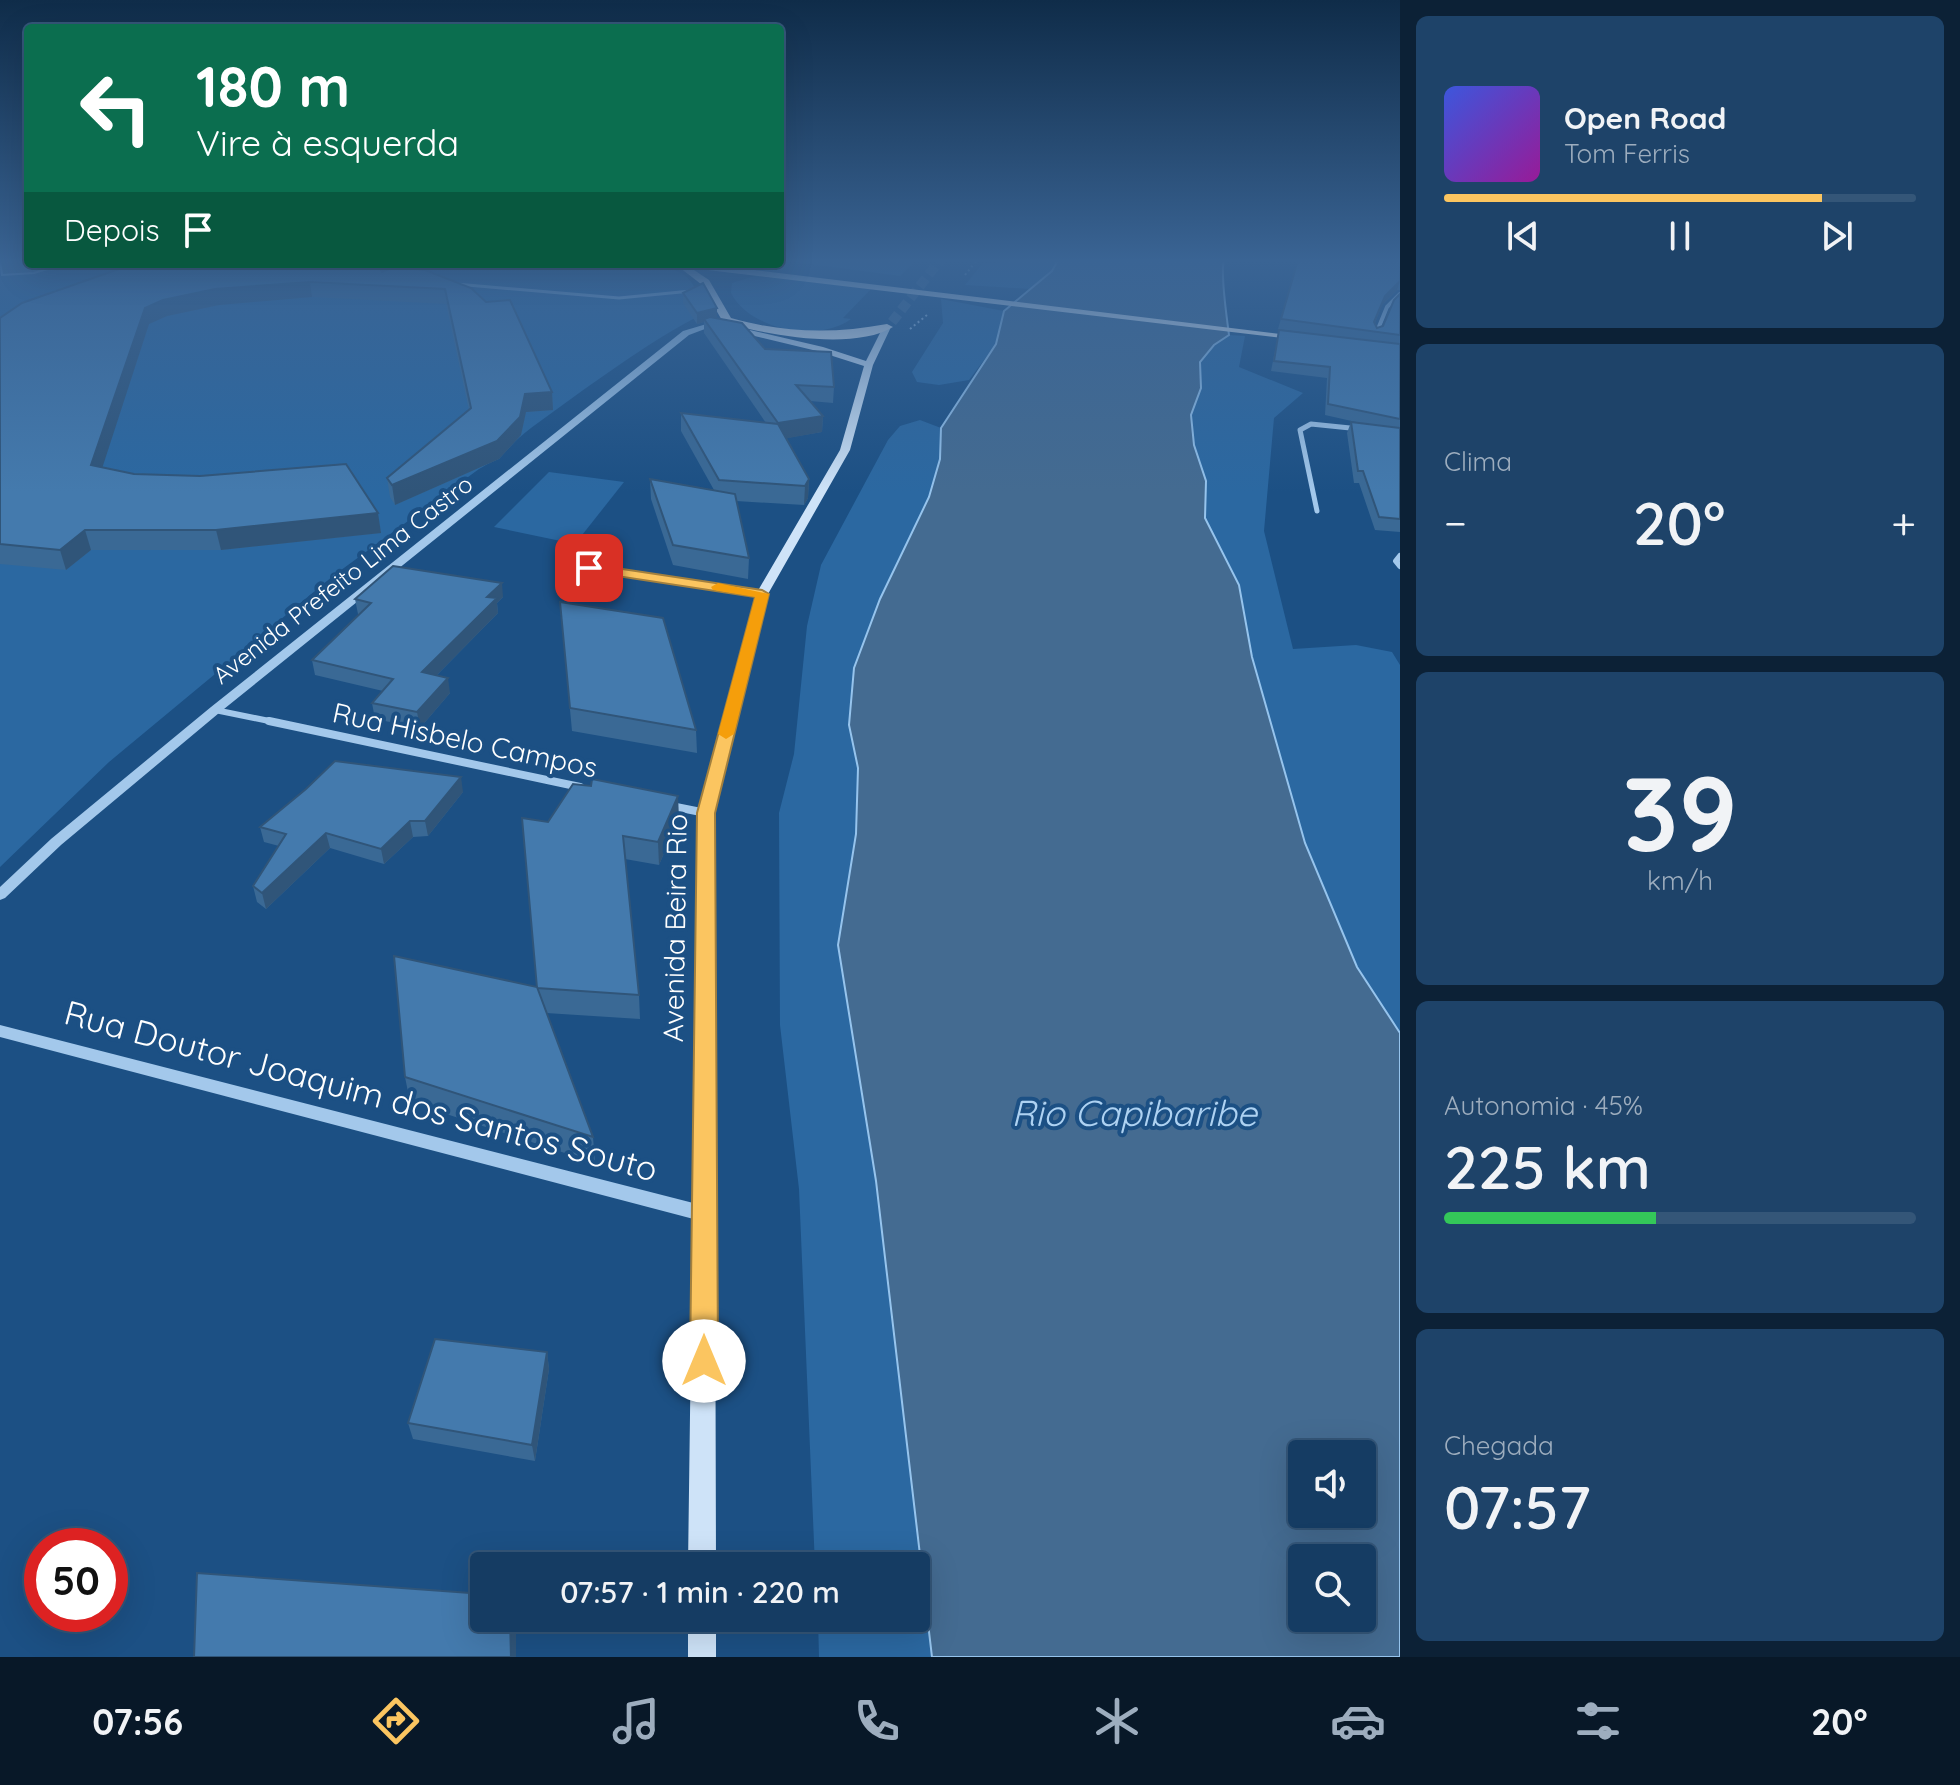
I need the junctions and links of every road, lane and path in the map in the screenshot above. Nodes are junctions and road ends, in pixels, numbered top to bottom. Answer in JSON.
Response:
{"nodes":[{"id":1,"x":681,"y":337,"type":"edge"},
{"id":2,"x":773,"y":337,"type":"edge"},
{"id":3,"x":882,"y":337,"type":"tunnel mouth"},
{"id":4,"x":1373,"y":337,"type":"edge"},
{"id":5,"x":1380,"y":340,"type":"edge"},
{"id":6,"x":869,"y":365,"type":"junction"},
{"id":7,"x":1370,"y":431,"type":"edge"},
{"id":8,"x":1317,"y":511,"type":"dead end"},
{"id":9,"x":1400,"y":556,"type":"edge"},
{"id":10,"x":1400,"y":566,"type":"edge"},
{"id":11,"x":589,"y":568,"type":"dead end"},
{"id":12,"x":762,"y":594,"type":"junction"},
{"id":13,"x":215,"y":710,"type":"junction"},
{"id":14,"x":583,"y":788,"type":"edge"},
{"id":15,"x":660,"y":804,"type":"edge"},
{"id":16,"x":706,"y":813,"type":"junction"},
{"id":17,"x":0,"y":895,"type":"edge"},
{"id":18,"x":0,"y":1031,"type":"edge"},
{"id":19,"x":705,"y":1214,"type":"junction"},
{"id":20,"x":702,"y":1552,"type":"edge"},
{"id":21,"x":702,"y":1632,"type":"edge"},
{"id":22,"x":702,"y":1657,"type":"edge"}],
"edges":[{"from":1,"to":13,"type":"street","name":"Avenida Prefeito Lima Castro"},
{"from":2,"to":6,"type":"main road"},
{"from":3,"to":6,"type":"main road","name":"Avenida Beira Rio"},
{"from":4,"to":5,"type":"highway"},
{"from":6,"to":12,"type":"main road","name":"Avenida Beira Rio"},
{"from":7,"to":8,"type":"street"},
{"from":9,"to":10,"type":"street"},
{"from":11,"to":12,"type":"street"},
{"from":12,"to":16,"type":"main road","name":"Avenida Beira Rio"},
{"from":13,"to":14,"type":"street","name":"Rua Hisbelo Campos"},
{"from":13,"to":17,"type":"street","name":"Avenida Prefeito Lima Castro"},
{"from":15,"to":16,"type":"street"},
{"from":16,"to":19,"type":"main road","name":"Avenida Beira Rio"},
{"from":18,"to":19,"type":"street","name":"Rua Doutor Joaquim dos Santos Souto"},
{"from":19,"to":20,"type":"main road","name":"Avenida Beira Rio"},
{"from":21,"to":22,"type":"main road"}]}
